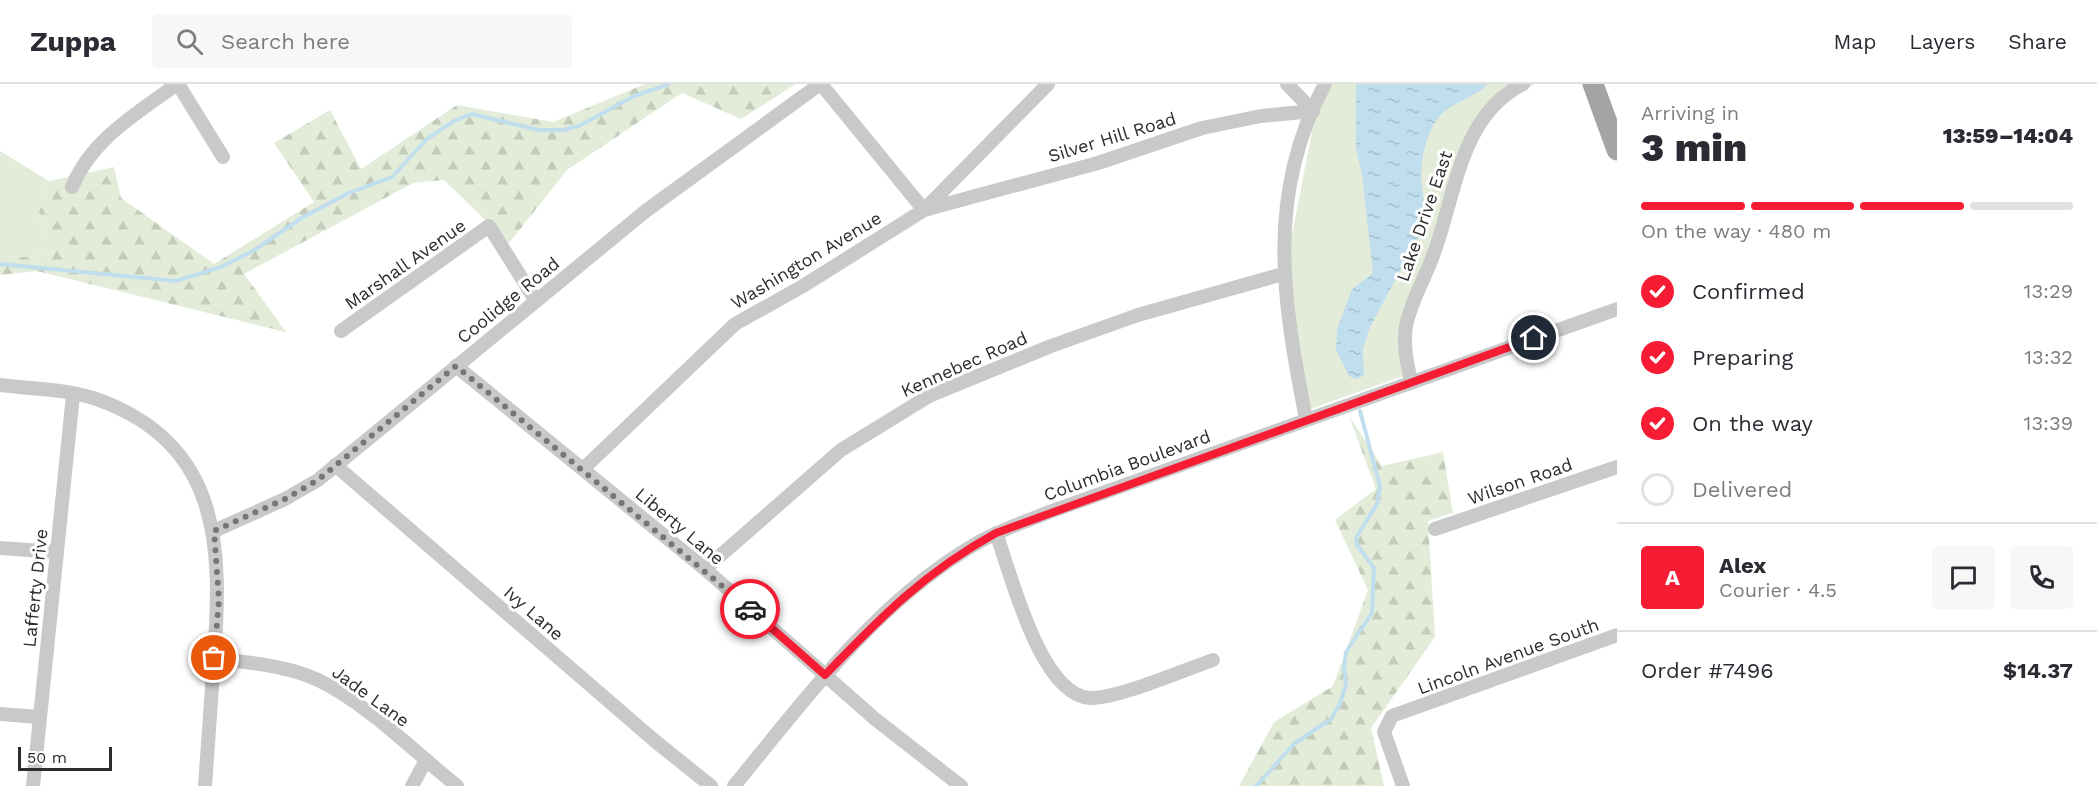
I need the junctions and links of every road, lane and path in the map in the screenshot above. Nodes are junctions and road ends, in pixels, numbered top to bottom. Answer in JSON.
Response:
{"nodes":[{"id":1,"x":177,"y":84,"type":"edge"},
{"id":2,"x":820,"y":84,"type":"edge"},
{"id":3,"x":1048,"y":84,"type":"edge"},
{"id":4,"x":1287,"y":84,"type":"edge"},
{"id":5,"x":1325,"y":84,"type":"edge"},
{"id":6,"x":1524,"y":84,"type":"edge"},
{"id":7,"x":1593,"y":84,"type":"edge"},
{"id":8,"x":1313,"y":111,"type":"junction"},
{"id":9,"x":1616,"y":144,"type":"edge"},
{"id":10,"x":223,"y":157,"type":"dead end"},
{"id":11,"x":72,"y":187,"type":"dead end"},
{"id":12,"x":924,"y":210,"type":"junction"},
{"id":13,"x":1284,"y":274,"type":"junction"},
{"id":14,"x":536,"y":301,"type":"junction"},
{"id":15,"x":1617,"y":309,"type":"edge"},
{"id":16,"x":341,"y":330,"type":"dead end"},
{"id":17,"x":456,"y":366,"type":"junction"},
{"id":18,"x":1411,"y":381,"type":"junction"},
{"id":19,"x":0,"y":385,"type":"edge"},
{"id":20,"x":73,"y":395,"type":"junction"},
{"id":21,"x":1306,"y":419,"type":"junction"},
{"id":22,"x":335,"y":465,"type":"junction"},
{"id":23,"x":1617,"y":467,"type":"edge"},
{"id":24,"x":583,"y":469,"type":"junction"},
{"id":25,"x":1435,"y":529,"type":"dead end"},
{"id":26,"x":214,"y":531,"type":"junction"},
{"id":27,"x":996,"y":533,"type":"junction"},
{"id":28,"x":0,"y":548,"type":"edge"},
{"id":29,"x":57,"y":552,"type":"junction"},
{"id":30,"x":705,"y":569,"type":"junction"},
{"id":31,"x":1617,"y":635,"type":"edge"},
{"id":32,"x":214,"y":658,"type":"junction"},
{"id":33,"x":1213,"y":660,"type":"dead end"},
{"id":34,"x":825,"y":675,"type":"junction"},
{"id":35,"x":0,"y":714,"type":"edge"},
{"id":36,"x":39,"y":717,"type":"junction"},
{"id":37,"x":426,"y":760,"type":"junction"},
{"id":38,"x":33,"y":786,"type":"edge"},
{"id":39,"x":206,"y":786,"type":"edge"},
{"id":40,"x":412,"y":786,"type":"edge"},
{"id":41,"x":457,"y":786,"type":"edge"},
{"id":42,"x":711,"y":786,"type":"edge"},
{"id":43,"x":734,"y":786,"type":"edge"},
{"id":44,"x":961,"y":786,"type":"edge"},
{"id":45,"x":1403,"y":786,"type":"edge"}],
"edges":[{"from":1,"to":10,"type":"street"},
{"from":1,"to":11,"type":"street"},
{"from":2,"to":12,"type":"street"},
{"from":2,"to":14,"type":"street","name":"Coolidge Road"},
{"from":3,"to":12,"type":"street","name":"Washington Avenue"},
{"from":4,"to":8,"type":"street"},
{"from":5,"to":8,"type":"street"},
{"from":6,"to":18,"type":"street","name":"Lake Drive East"},
{"from":7,"to":9,"type":"main road"},
{"from":8,"to":12,"type":"street","name":"Silver Hill Road"},
{"from":8,"to":13,"type":"street"},
{"from":12,"to":24,"type":"street","name":"Washington Avenue"},
{"from":13,"to":21,"type":"street"},
{"from":13,"to":30,"type":"street","name":"Kennebec Road"},
{"from":14,"to":16,"type":"street","name":"Marshall Avenue"},
{"from":14,"to":17,"type":"street","name":"Coolidge Road"},
{"from":15,"to":18,"type":"street","name":"Columbia Boulevard"},
{"from":17,"to":22,"type":"street","name":"Coolidge Road"},
{"from":17,"to":24,"type":"street","name":"Liberty Lane"},
{"from":18,"to":21,"type":"street","name":"Columbia Boulevard"},
{"from":19,"to":20,"type":"street"},
{"from":20,"to":26,"type":"street"},
{"from":20,"to":29,"type":"street","name":"Lafferty Drive"},
{"from":21,"to":27,"type":"street","name":"Columbia Boulevard"},
{"from":22,"to":26,"type":"street","name":"Coolidge Road"},
{"from":22,"to":42,"type":"street","name":"Ivy Lane"},
{"from":23,"to":25,"type":"street","name":"Wilson Road"},
{"from":24,"to":30,"type":"street","name":"Liberty Lane"},
{"from":26,"to":32,"type":"street"},
{"from":27,"to":33,"type":"street"},
{"from":27,"to":34,"type":"street","name":"Columbia Boulevard"},
{"from":28,"to":29,"type":"street"},
{"from":29,"to":36,"type":"street","name":"Lafferty Drive"},
{"from":30,"to":34,"type":"street","name":"Liberty Lane"},
{"from":31,"to":45,"type":"street","name":"Lincoln Avenue South"},
{"from":32,"to":37,"type":"street","name":"Jade Lane"},
{"from":32,"to":39,"type":"street"},
{"from":34,"to":43,"type":"street","name":"Columbia Boulevard"},
{"from":34,"to":44,"type":"street","name":"Liberty Lane"},
{"from":35,"to":36,"type":"street"},
{"from":36,"to":38,"type":"street","name":"Lafferty Drive"},
{"from":37,"to":40,"type":"street"},
{"from":37,"to":41,"type":"street","name":"Jade Lane"}]}
